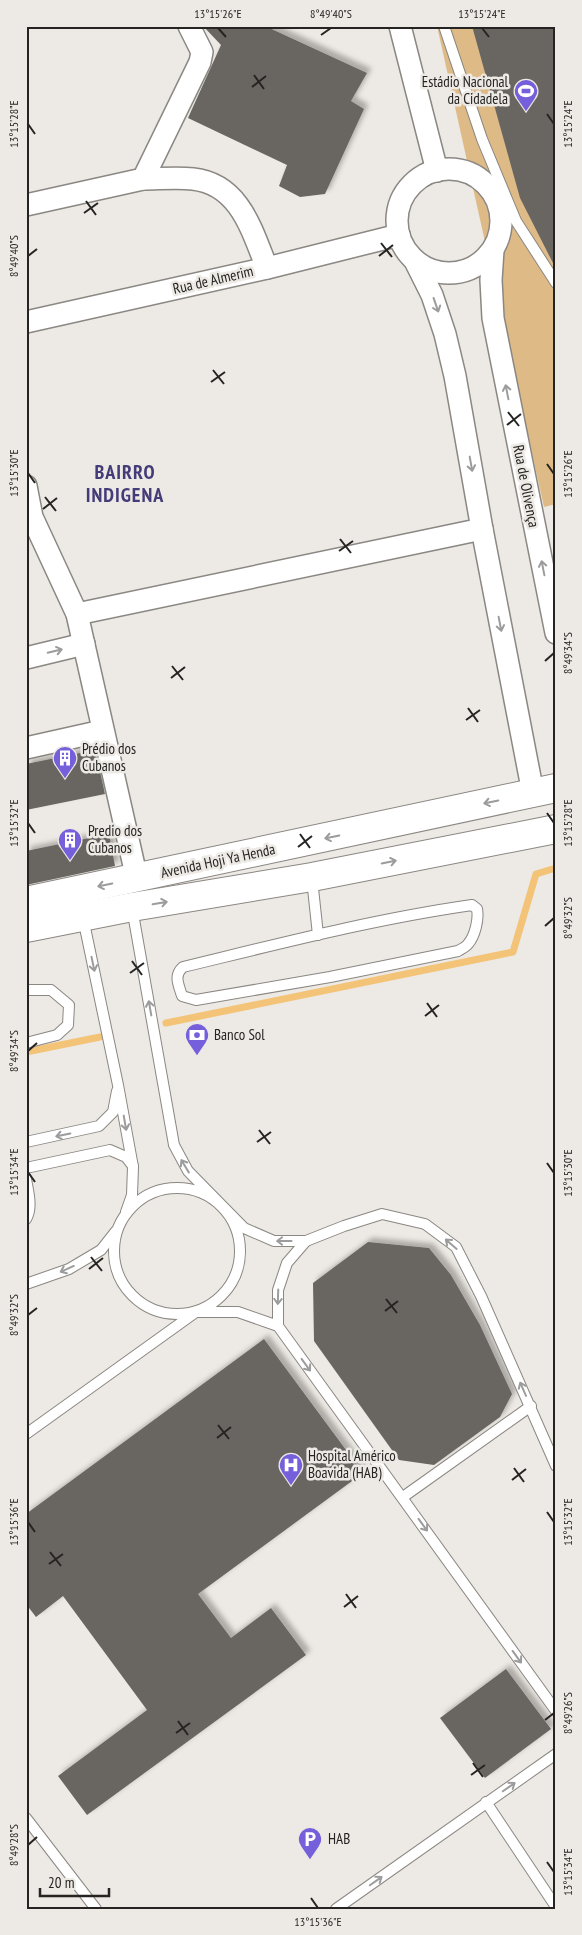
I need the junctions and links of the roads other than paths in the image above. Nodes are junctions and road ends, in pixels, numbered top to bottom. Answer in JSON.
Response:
{"nodes":[{"id":1,"x":189,"y":26,"type":"edge"},
{"id":2,"x":400,"y":26,"type":"edge"},
{"id":3,"x":444,"y":26,"type":"edge"},
{"id":4,"x":437,"y":171,"type":"junction"},
{"id":5,"x":143,"y":179,"type":"junction"},
{"id":6,"x":26,"y":205,"type":"edge"},
{"id":7,"x":399,"y":235,"type":"junction"},
{"id":8,"x":493,"y":250,"type":"junction"},
{"id":9,"x":415,"y":261,"type":"junction"},
{"id":10,"x":267,"y":268,"type":"junction"},
{"id":11,"x":556,"y":283,"type":"edge"},
{"id":12,"x":26,"y":322,"type":"edge"},
{"id":13,"x":26,"y":486,"type":"edge"},
{"id":14,"x":29,"y":518,"type":"edge"},
{"id":15,"x":482,"y":529,"type":"junction"},
{"id":16,"x":77,"y":614,"type":"junction"},
{"id":17,"x":556,"y":633,"type":"edge"},
{"id":18,"x":84,"y":644,"type":"junction"},
{"id":19,"x":26,"y":658,"type":"edge"},
{"id":20,"x":102,"y":731,"type":"junction"},
{"id":21,"x":26,"y":748,"type":"edge"},
{"id":22,"x":544,"y":791,"type":"edge"},
{"id":23,"x":556,"y":829,"type":"edge"},
{"id":24,"x":312,"y":877,"type":"junction"},
{"id":25,"x":136,"y":879,"type":"junction"},
{"id":26,"x":26,"y":901,"type":"edge"},
{"id":27,"x":132,"y":908,"type":"junction"},
{"id":28,"x":82,"y":917,"type":"junction"},
{"id":29,"x":26,"y":928,"type":"edge"},
{"id":30,"x":318,"y":935,"type":"junction"},
{"id":31,"x":26,"y":990,"type":"edge"},
{"id":32,"x":26,"y":1043,"type":"edge"},
{"id":33,"x":118,"y":1085,"type":"junction"},
{"id":34,"x":26,"y":1142,"type":"edge"},
{"id":35,"x":134,"y":1167,"type":"junction"},
{"id":36,"x":26,"y":1168,"type":"edge"},
{"id":37,"x":26,"y":1179,"type":"edge"},
{"id":38,"x":218,"y":1202,"type":"junction"},
{"id":39,"x":126,"y":1214,"type":"junction"},
{"id":40,"x":26,"y":1219,"type":"edge"},
{"id":41,"x":118,"y":1228,"type":"junction"},
{"id":42,"x":306,"y":1242,"type":"junction"},
{"id":43,"x":26,"y":1284,"type":"edge"},
{"id":44,"x":196,"y":1312,"type":"junction"},
{"id":45,"x":278,"y":1326,"type":"junction"},
{"id":46,"x":530,"y":1406,"type":"junction"},
{"id":47,"x":26,"y":1434,"type":"edge"},
{"id":48,"x":556,"y":1466,"type":"edge"},
{"id":49,"x":403,"y":1497,"type":"junction"},
{"id":50,"x":556,"y":1711,"type":"edge"},
{"id":51,"x":556,"y":1754,"type":"edge"},
{"id":52,"x":486,"y":1802,"type":"junction"},
{"id":53,"x":26,"y":1818,"type":"edge"},
{"id":54,"x":556,"y":1907,"type":"edge"},
{"id":55,"x":96,"y":1909,"type":"edge"},
{"id":56,"x":336,"y":1909,"type":"edge"}],
"edges":[{"from":1,"to":5,"type":"street"},
{"from":2,"to":4,"type":"street"},
{"from":3,"to":11,"type":"lane"},
{"from":4,"to":7,"type":"street"},
{"from":4,"to":8,"type":"street"},
{"from":5,"to":6,"type":"street"},
{"from":5,"to":10,"type":"street"},
{"from":7,"to":9,"type":"street"},
{"from":7,"to":10,"type":"street","name":"Rua de Almerim"},
{"from":8,"to":9,"type":"street"},
{"from":17,"to":8,"type":"street","name":"Rua de Olivença","one_way":true},
{"from":9,"to":15,"type":"street","one_way":true},
{"from":10,"to":12,"type":"street","name":"Rua de Almerim"},
{"from":13,"to":14,"type":"street"},
{"from":14,"to":16,"type":"street"},
{"from":15,"to":16,"type":"street"},
{"from":15,"to":22,"type":"street","one_way":true},
{"from":16,"to":18,"type":"street"},
{"from":19,"to":18,"type":"street","one_way":true},
{"from":18,"to":20,"type":"street"},
{"from":20,"to":21,"type":"street"},
{"from":20,"to":25,"type":"street"},
{"from":22,"to":25,"type":"main road","name":"Avenida Hoji Ya Henda","one_way":true},
{"from":24,"to":23,"type":"main road","name":"Avenida Hoji Ya Henda","one_way":true},
{"from":27,"to":24,"type":"main road","name":"Avenida Hoji Ya Henda","one_way":true},
{"from":24,"to":30,"type":"lane"},
{"from":25,"to":26,"type":"main road","name":"Avenida Hoji Ya Henda","one_way":true},
{"from":27,"to":28,"type":"main road","name":"Avenida Hoji Ya Henda"},
{"from":38,"to":27,"type":"lane","one_way":true},
{"from":28,"to":29,"type":"main road","name":"Avenida Hoji Ya Henda"},
{"from":28,"to":33,"type":"lane","one_way":true},
{"from":30,"to":30,"type":"lane"},
{"from":31,"to":32,"type":"lane"},
{"from":33,"to":34,"type":"lane","one_way":true},
{"from":33,"to":35,"type":"lane","one_way":true},
{"from":35,"to":36,"type":"lane"},
{"from":35,"to":39,"type":"lane"},
{"from":37,"to":40,"type":"lane"},
{"from":38,"to":39,"type":"lane"},
{"from":42,"to":38,"type":"lane","one_way":true},
{"from":38,"to":44,"type":"lane"},
{"from":39,"to":41,"type":"lane"},
{"from":41,"to":43,"type":"lane","one_way":true},
{"from":41,"to":44,"type":"lane"},
{"from":42,"to":45,"type":"lane","one_way":true},
{"from":46,"to":42,"type":"lane","one_way":true},
{"from":44,"to":45,"type":"lane"},
{"from":44,"to":47,"type":"lane"},
{"from":45,"to":49,"type":"lane","one_way":true},
{"from":46,"to":48,"type":"lane"},
{"from":46,"to":49,"type":"lane"},
{"from":49,"to":50,"type":"lane","one_way":true},
{"from":52,"to":51,"type":"lane","one_way":true},
{"from":52,"to":54,"type":"lane"},
{"from":56,"to":52,"type":"lane","one_way":true},
{"from":53,"to":55,"type":"lane"}]}
